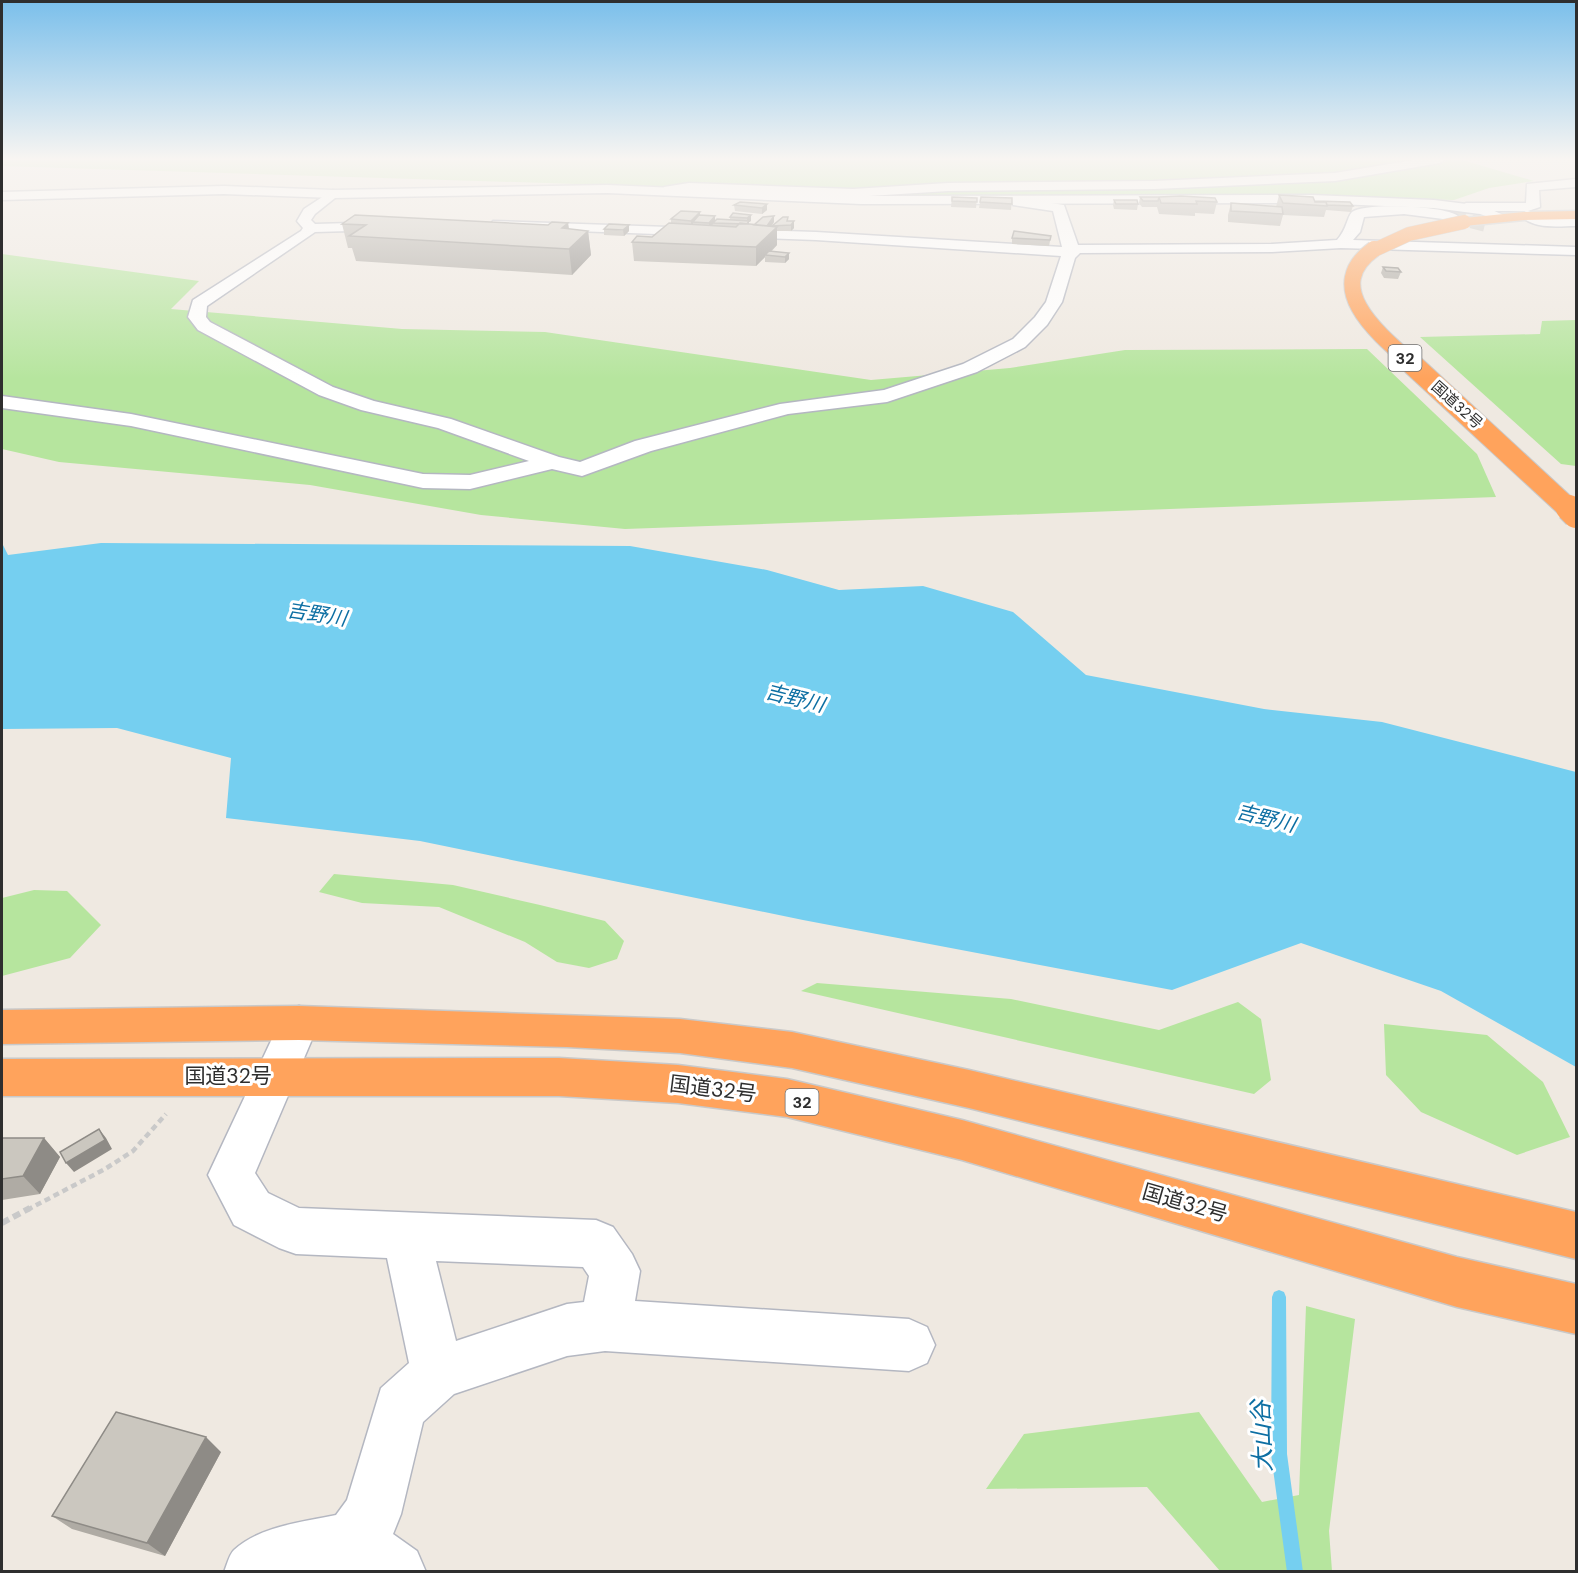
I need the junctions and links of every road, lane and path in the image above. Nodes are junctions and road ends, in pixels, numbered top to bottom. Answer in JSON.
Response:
{"nodes":[{"id":1,"x":307,"y":232,"type":"edge"},
{"id":2,"x":713,"y":232,"type":"edge"},
{"id":3,"x":1065,"y":232,"type":"edge"},
{"id":4,"x":1353,"y":232,"type":"edge"},
{"id":5,"x":1413,"y":232,"type":"edge"},
{"id":6,"x":1341,"y":244,"type":"junction"},
{"id":7,"x":1074,"y":250,"type":"junction"},
{"id":8,"x":1576,"y":252,"type":"edge"},
{"id":9,"x":2,"y":402,"type":"edge"},
{"id":10,"x":552,"y":462,"type":"junction"},
{"id":11,"x":1576,"y":515,"type":"edge"},
{"id":12,"x":299,"y":1023,"type":"junction"},
{"id":13,"x":2,"y":1027,"type":"edge"},
{"id":14,"x":274,"y":1076,"type":"junction"},
{"id":15,"x":2,"y":1078,"type":"edge"},
{"id":16,"x":166,"y":1114,"type":"dead end"},
{"id":17,"x":2,"y":1223,"type":"edge"},
{"id":18,"x":406,"y":1236,"type":"junction"},
{"id":19,"x":1576,"y":1236,"type":"edge"},
{"id":20,"x":1576,"y":1309,"type":"edge"},
{"id":21,"x":605,"y":1324,"type":"junction"},
{"id":22,"x":909,"y":1345,"type":"dead end"},
{"id":23,"x":438,"y":1373,"type":"junction"},
{"id":24,"x":374,"y":1556,"type":"edge"},
{"id":25,"x":254,"y":1572,"type":"edge"}],
"edges":[{"from":1,"to":10,"type":"street"},
{"from":2,"to":7,"type":"street"},
{"from":3,"to":7,"type":"street"},
{"from":4,"to":6,"type":"street"},
{"from":5,"to":11,"type":"highway","name":"国道32号","number":"32","bridge":true},
{"from":6,"to":7,"type":"street"},
{"from":6,"to":8,"type":"street"},
{"from":7,"to":10,"type":"street"},
{"from":9,"to":10,"type":"street"},
{"from":12,"to":13,"type":"highway"},
{"from":12,"to":14,"type":"street"},
{"from":12,"to":19,"type":"highway"},
{"from":14,"to":15,"type":"highway","name":"国道32号","number":"32"},
{"from":14,"to":18,"type":"street"},
{"from":14,"to":20,"type":"highway","name":"国道32号","number":"32"},
{"from":16,"to":17,"type":"path"},
{"from":18,"to":21,"type":"street"},
{"from":18,"to":23,"type":"street"},
{"from":21,"to":22,"type":"street"},
{"from":21,"to":23,"type":"street"},
{"from":23,"to":24,"type":"street"},
{"from":24,"to":25,"type":"street"}]}
